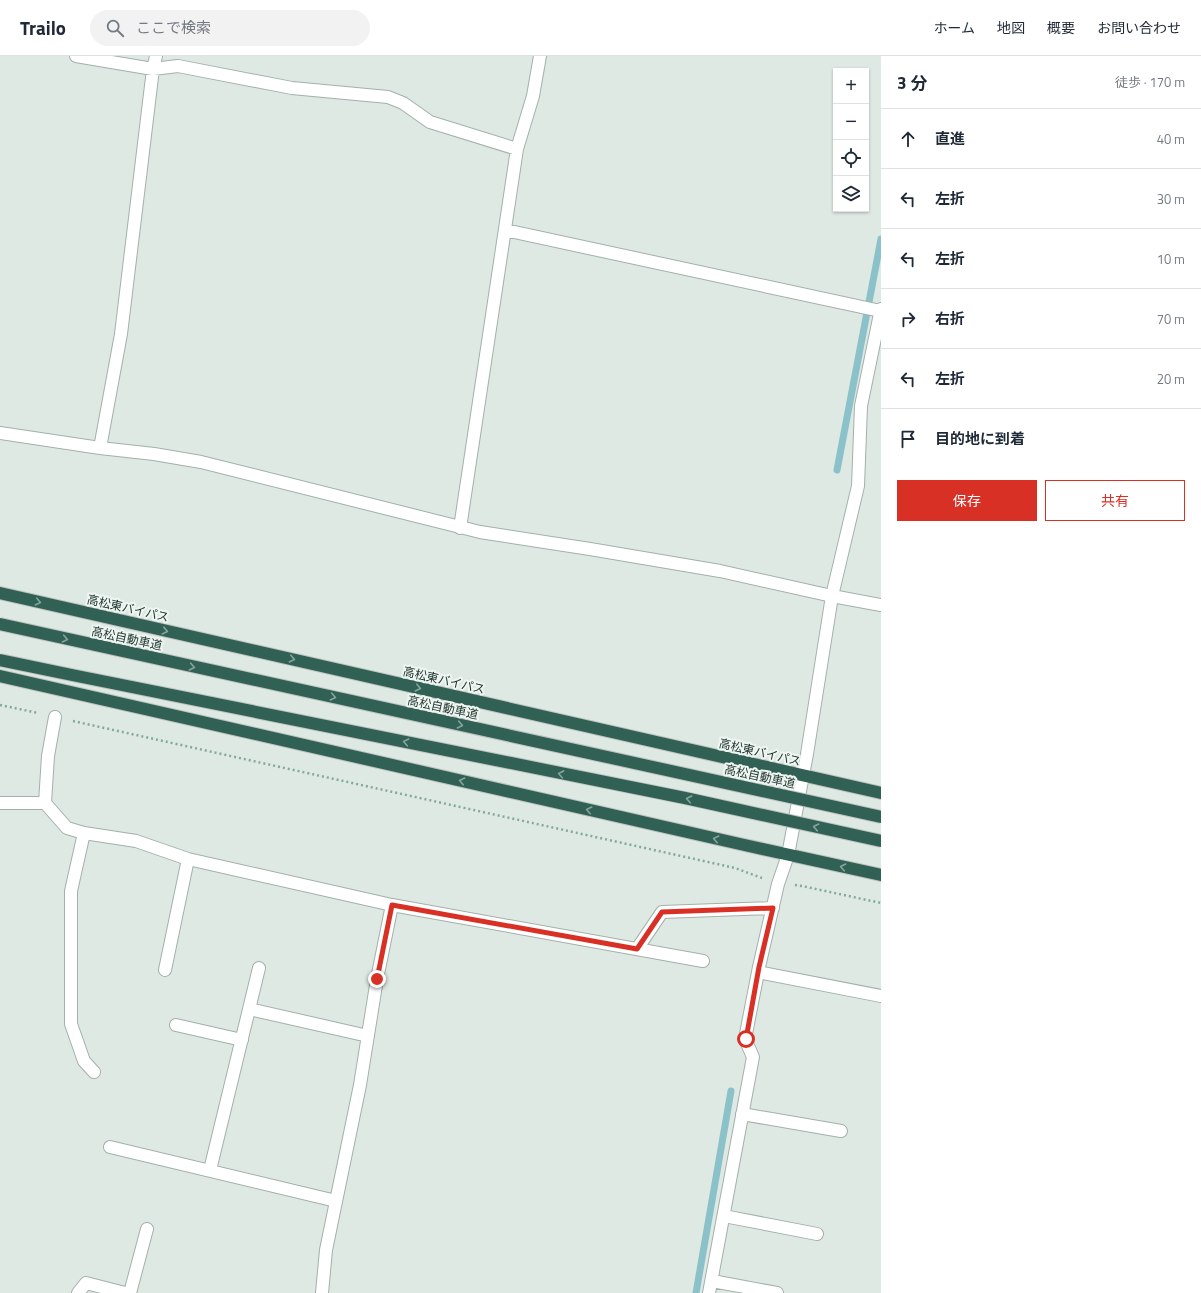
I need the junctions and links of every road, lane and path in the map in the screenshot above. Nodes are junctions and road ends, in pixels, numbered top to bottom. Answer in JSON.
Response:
{"nodes":[{"id":1,"x":76,"y":56,"type":"edge"},
{"id":2,"x":156,"y":56,"type":"edge"},
{"id":3,"x":540,"y":56,"type":"edge"},
{"id":4,"x":153,"y":69,"type":"junction"},
{"id":5,"x":517,"y":148,"type":"junction"},
{"id":6,"x":505,"y":230,"type":"junction"},
{"id":7,"x":881,"y":310,"type":"edge"},
{"id":8,"x":0,"y":433,"type":"edge"},
{"id":9,"x":100,"y":448,"type":"junction"},
{"id":10,"x":460,"y":528,"type":"junction"},
{"id":11,"x":0,"y":593,"type":"edge"},
{"id":12,"x":832,"y":596,"type":"junction"},
{"id":13,"x":881,"y":605,"type":"edge"},
{"id":14,"x":0,"y":624,"type":"edge"},
{"id":15,"x":0,"y":660,"type":"edge"},
{"id":16,"x":0,"y":664,"type":"edge"},
{"id":17,"x":72,"y":675,"type":"junction"},
{"id":18,"x":0,"y":676,"type":"edge"},
{"id":19,"x":0,"y":705,"type":"edge"},
{"id":20,"x":55,"y":717,"type":"junction"},
{"id":21,"x":803,"y":776,"type":"junction"},
{"id":22,"x":881,"y":793,"type":"edge"},
{"id":23,"x":0,"y":803,"type":"edge"},
{"id":24,"x":45,"y":804,"type":"junction"},
{"id":25,"x":881,"y":817,"type":"edge"},
{"id":26,"x":84,"y":833,"type":"junction"},
{"id":27,"x":881,"y":841,"type":"edge"},
{"id":28,"x":788,"y":855,"type":"junction"},
{"id":29,"x":188,"y":859,"type":"junction"},
{"id":30,"x":881,"y":875,"type":"edge"},
{"id":31,"x":778,"y":884,"type":"junction"},
{"id":32,"x":881,"y":903,"type":"edge"},
{"id":33,"x":392,"y":905,"type":"junction"},
{"id":34,"x":773,"y":908,"type":"junction"},
{"id":35,"x":637,"y":949,"type":"junction"},
{"id":36,"x":703,"y":961,"type":"dead end"},
{"id":37,"x":260,"y":968,"type":"dead end"},
{"id":38,"x":165,"y":970,"type":"dead end"},
{"id":39,"x":758,"y":972,"type":"junction"},
{"id":40,"x":881,"y":996,"type":"edge"},
{"id":41,"x":250,"y":1008,"type":"junction"},
{"id":42,"x":176,"y":1025,"type":"dead end"},
{"id":43,"x":368,"y":1036,"type":"junction"},
{"id":44,"x":242,"y":1040,"type":"junction"},
{"id":45,"x":94,"y":1072,"type":"dead end"},
{"id":46,"x":742,"y":1114,"type":"junction"},
{"id":47,"x":841,"y":1132,"type":"dead end"},
{"id":48,"x":110,"y":1147,"type":"dead end"},
{"id":49,"x":210,"y":1170,"type":"junction"},
{"id":50,"x":336,"y":1201,"type":"junction"},
{"id":51,"x":724,"y":1216,"type":"junction"},
{"id":52,"x":147,"y":1229,"type":"dead end"},
{"id":53,"x":816,"y":1234,"type":"dead end"},
{"id":54,"x":710,"y":1287,"type":"edge"},
{"id":55,"x":78,"y":1293,"type":"edge"},
{"id":56,"x":125,"y":1293,"type":"edge"},
{"id":57,"x":130,"y":1293,"type":"edge"},
{"id":58,"x":322,"y":1293,"type":"edge"},
{"id":59,"x":778,"y":1293,"type":"edge"}],
"edges":[{"from":1,"to":4,"type":"street"},
{"from":2,"to":4,"type":"street"},
{"from":3,"to":5,"type":"street"},
{"from":4,"to":5,"type":"street"},
{"from":4,"to":9,"type":"street"},
{"from":5,"to":6,"type":"street"},
{"from":6,"to":7,"type":"street"},
{"from":6,"to":10,"type":"street"},
{"from":7,"to":12,"type":"street"},
{"from":8,"to":9,"type":"street"},
{"from":9,"to":10,"type":"street"},
{"from":10,"to":12,"type":"street"},
{"from":11,"to":21,"type":"highway","name":"高松東バイパス","one_way":true},
{"from":12,"to":13,"type":"street"},
{"from":12,"to":21,"type":"street"},
{"from":14,"to":25,"type":"highway","name":"高松自動車道","one_way":true,"bridge":true},
{"from":15,"to":17,"type":"highway","bridge":true},
{"from":16,"to":17,"type":"highway","bridge":true},
{"from":27,"to":17,"type":"highway","one_way":true,"bridge":true},
{"from":28,"to":18,"type":"highway","one_way":true},
{"from":19,"to":20,"type":"path"},
{"from":20,"to":24,"type":"street"},
{"from":20,"to":31,"type":"path"},
{"from":21,"to":22,"type":"highway","name":"高松東バイパス"},
{"from":21,"to":28,"type":"street"},
{"from":23,"to":24,"type":"street"},
{"from":24,"to":26,"type":"street"},
{"from":26,"to":29,"type":"street"},
{"from":26,"to":45,"type":"street"},
{"from":30,"to":28,"type":"highway","one_way":true},
{"from":28,"to":31,"type":"street"},
{"from":29,"to":33,"type":"street"},
{"from":29,"to":38,"type":"street"},
{"from":31,"to":32,"type":"path"},
{"from":31,"to":34,"type":"street"},
{"from":33,"to":35,"type":"street"},
{"from":33,"to":43,"type":"street"},
{"from":34,"to":35,"type":"street"},
{"from":34,"to":39,"type":"street"},
{"from":35,"to":36,"type":"street"},
{"from":37,"to":41,"type":"street"},
{"from":39,"to":40,"type":"street"},
{"from":39,"to":46,"type":"street"},
{"from":41,"to":43,"type":"street"},
{"from":41,"to":44,"type":"street"},
{"from":42,"to":44,"type":"street"},
{"from":43,"to":50,"type":"street"},
{"from":44,"to":49,"type":"street"},
{"from":46,"to":47,"type":"street"},
{"from":46,"to":51,"type":"street"},
{"from":48,"to":49,"type":"street"},
{"from":49,"to":50,"type":"street"},
{"from":50,"to":58,"type":"street"},
{"from":51,"to":53,"type":"street"},
{"from":51,"to":54,"type":"street"},
{"from":52,"to":57,"type":"street"},
{"from":54,"to":59,"type":"street"},
{"from":55,"to":56,"type":"street"}]}
